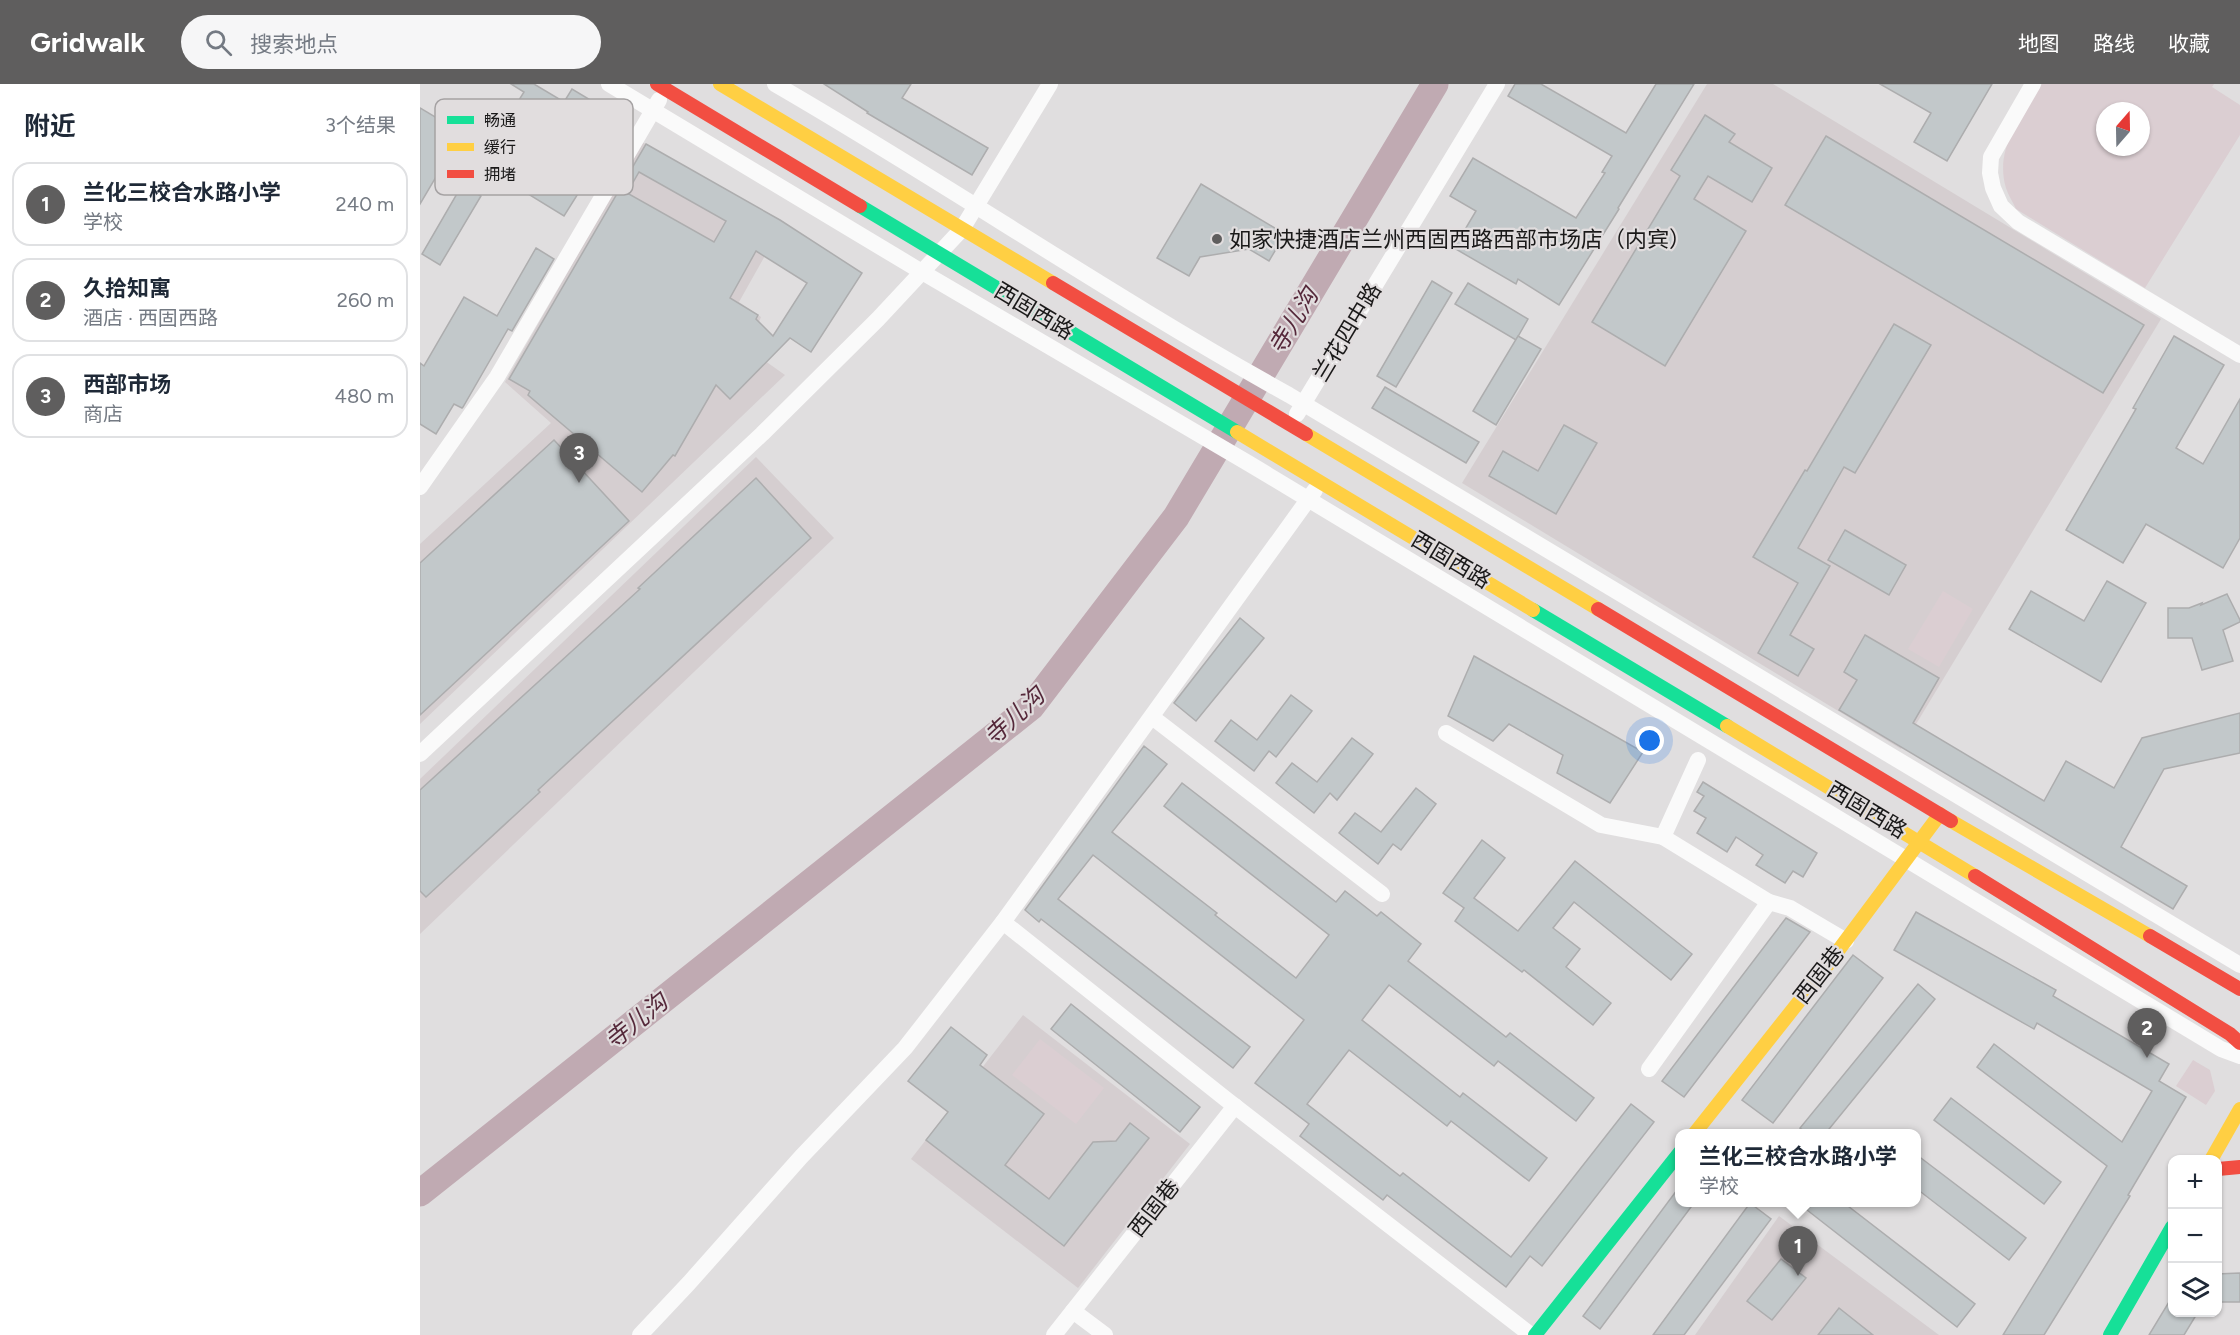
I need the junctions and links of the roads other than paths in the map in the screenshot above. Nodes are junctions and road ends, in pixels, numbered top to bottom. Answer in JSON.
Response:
{"nodes":[{"id":1,"x":609,"y":84,"type":"edge"},
{"id":2,"x":775,"y":84,"type":"edge"},
{"id":3,"x":1050,"y":84,"type":"edge"},
{"id":4,"x":1497,"y":84,"type":"edge"},
{"id":5,"x":2033,"y":84,"type":"edge"},
{"id":6,"x":661,"y":87,"type":"edge"},
{"id":7,"x":710,"y":94,"type":"edge"},
{"id":8,"x":653,"y":110,"type":"junction"},
{"id":9,"x":633,"y":144,"type":"edge"},
{"id":10,"x":603,"y":195,"type":"edge"},
{"id":11,"x":976,"y":205,"type":"junction"},
{"id":12,"x":962,"y":229,"type":"junction"},
{"id":13,"x":939,"y":254,"type":"junction"},
{"id":14,"x":922,"y":272,"type":"junction"},
{"id":15,"x":2240,"y":355,"type":"edge"},
{"id":16,"x":1296,"y":400,"type":"junction"},
{"id":17,"x":1291,"y":425,"type":"junction"},
{"id":18,"x":1320,"y":482,"type":"junction"},
{"id":19,"x":420,"y":487,"type":"edge"},
{"id":20,"x":1308,"y":499,"type":"junction"},
{"id":21,"x":1152,"y":717,"type":"junction"},
{"id":22,"x":1446,"y":734,"type":"dead end"},
{"id":23,"x":420,"y":754,"type":"edge"},
{"id":24,"x":1698,"y":760,"type":"dead end"},
{"id":25,"x":1940,"y":814,"type":"junction"},
{"id":26,"x":1663,"y":837,"type":"junction"},
{"id":27,"x":1921,"y":842,"type":"junction"},
{"id":28,"x":1908,"y":860,"type":"junction"},
{"id":29,"x":1382,"y":894,"type":"dead end"},
{"id":30,"x":1769,"y":902,"type":"junction"},
{"id":31,"x":1003,"y":922,"type":"junction"},
{"id":32,"x":1846,"y":941,"type":"junction"},
{"id":33,"x":2240,"y":965,"type":"edge"},
{"id":34,"x":2240,"y":989,"type":"edge"},
{"id":35,"x":2240,"y":1043,"type":"edge"},
{"id":36,"x":2240,"y":1056,"type":"edge"},
{"id":37,"x":1649,"y":1069,"type":"dead end"},
{"id":38,"x":1235,"y":1106,"type":"junction"},
{"id":39,"x":2240,"y":1109,"type":"edge"},
{"id":40,"x":1698,"y":1129,"type":"edge"},
{"id":41,"x":2214,"y":1155,"type":"edge"},
{"id":42,"x":1675,"y":1158,"type":"edge"},
{"id":43,"x":2240,"y":1167,"type":"edge"},
{"id":44,"x":2222,"y":1168,"type":"edge"},
{"id":45,"x":2168,"y":1234,"type":"edge"},
{"id":46,"x":1073,"y":1311,"type":"junction"},
{"id":47,"x":640,"y":1335,"type":"edge"},
{"id":48,"x":1054,"y":1335,"type":"edge"},
{"id":49,"x":1105,"y":1335,"type":"edge"},
{"id":50,"x":1533,"y":1335,"type":"edge"},
{"id":51,"x":2110,"y":1335,"type":"edge"}],
"edges":[{"from":1,"to":8,"type":"street"},
{"from":2,"to":11,"type":"street"},
{"from":3,"to":11,"type":"street"},
{"from":4,"to":16,"type":"street","name":"兰花四中路"},
{"from":5,"to":15,"type":"street"},
{"from":6,"to":7,"type":"main road","name":"西固西路"},
{"from":6,"to":8,"type":"street"},
{"from":7,"to":12,"type":"main road","name":"西固西路"},
{"from":7,"to":13,"type":"main road","name":"西固西路"},
{"from":8,"to":9,"type":"street"},
{"from":8,"to":14,"type":"street"},
{"from":10,"to":19,"type":"street"},
{"from":11,"to":12,"type":"street"},
{"from":11,"to":16,"type":"street"},
{"from":12,"to":13,"type":"street"},
{"from":12,"to":17,"type":"main road","name":"西固西路"},
{"from":13,"to":14,"type":"street"},
{"from":13,"to":18,"type":"main road","name":"西固西路"},
{"from":14,"to":20,"type":"street"},
{"from":14,"to":23,"type":"street"},
{"from":16,"to":17,"type":"street","name":"兰花四中路"},
{"from":16,"to":33,"type":"street"},
{"from":17,"to":25,"type":"main road","name":"西固西路"},
{"from":18,"to":20,"type":"street"},
{"from":18,"to":27,"type":"main road","name":"西固西路"},
{"from":20,"to":21,"type":"street"},
{"from":20,"to":28,"type":"street"},
{"from":21,"to":29,"type":"street"},
{"from":21,"to":31,"type":"street"},
{"from":22,"to":26,"type":"street"},
{"from":24,"to":26,"type":"street"},
{"from":25,"to":27,"type":"main road","name":"西固巷"},
{"from":25,"to":34,"type":"main road","name":"西固西路"},
{"from":26,"to":30,"type":"street"},
{"from":27,"to":28,"type":"main road","name":"西固巷"},
{"from":27,"to":35,"type":"main road","name":"西固西路"},
{"from":28,"to":32,"type":"main road","name":"西固巷"},
{"from":28,"to":36,"type":"street"},
{"from":30,"to":32,"type":"street"},
{"from":30,"to":37,"type":"street"},
{"from":31,"to":38,"type":"street"},
{"from":31,"to":47,"type":"street"},
{"from":32,"to":40,"type":"main road","name":"西固巷"},
{"from":38,"to":46,"type":"street","name":"西固巷"},
{"from":38,"to":50,"type":"street"},
{"from":39,"to":41,"type":"main road"},
{"from":42,"to":50,"type":"main road"},
{"from":43,"to":44,"type":"main road"},
{"from":45,"to":51,"type":"main road"},
{"from":46,"to":48,"type":"street","name":"西固巷"},
{"from":46,"to":49,"type":"street"}]}
